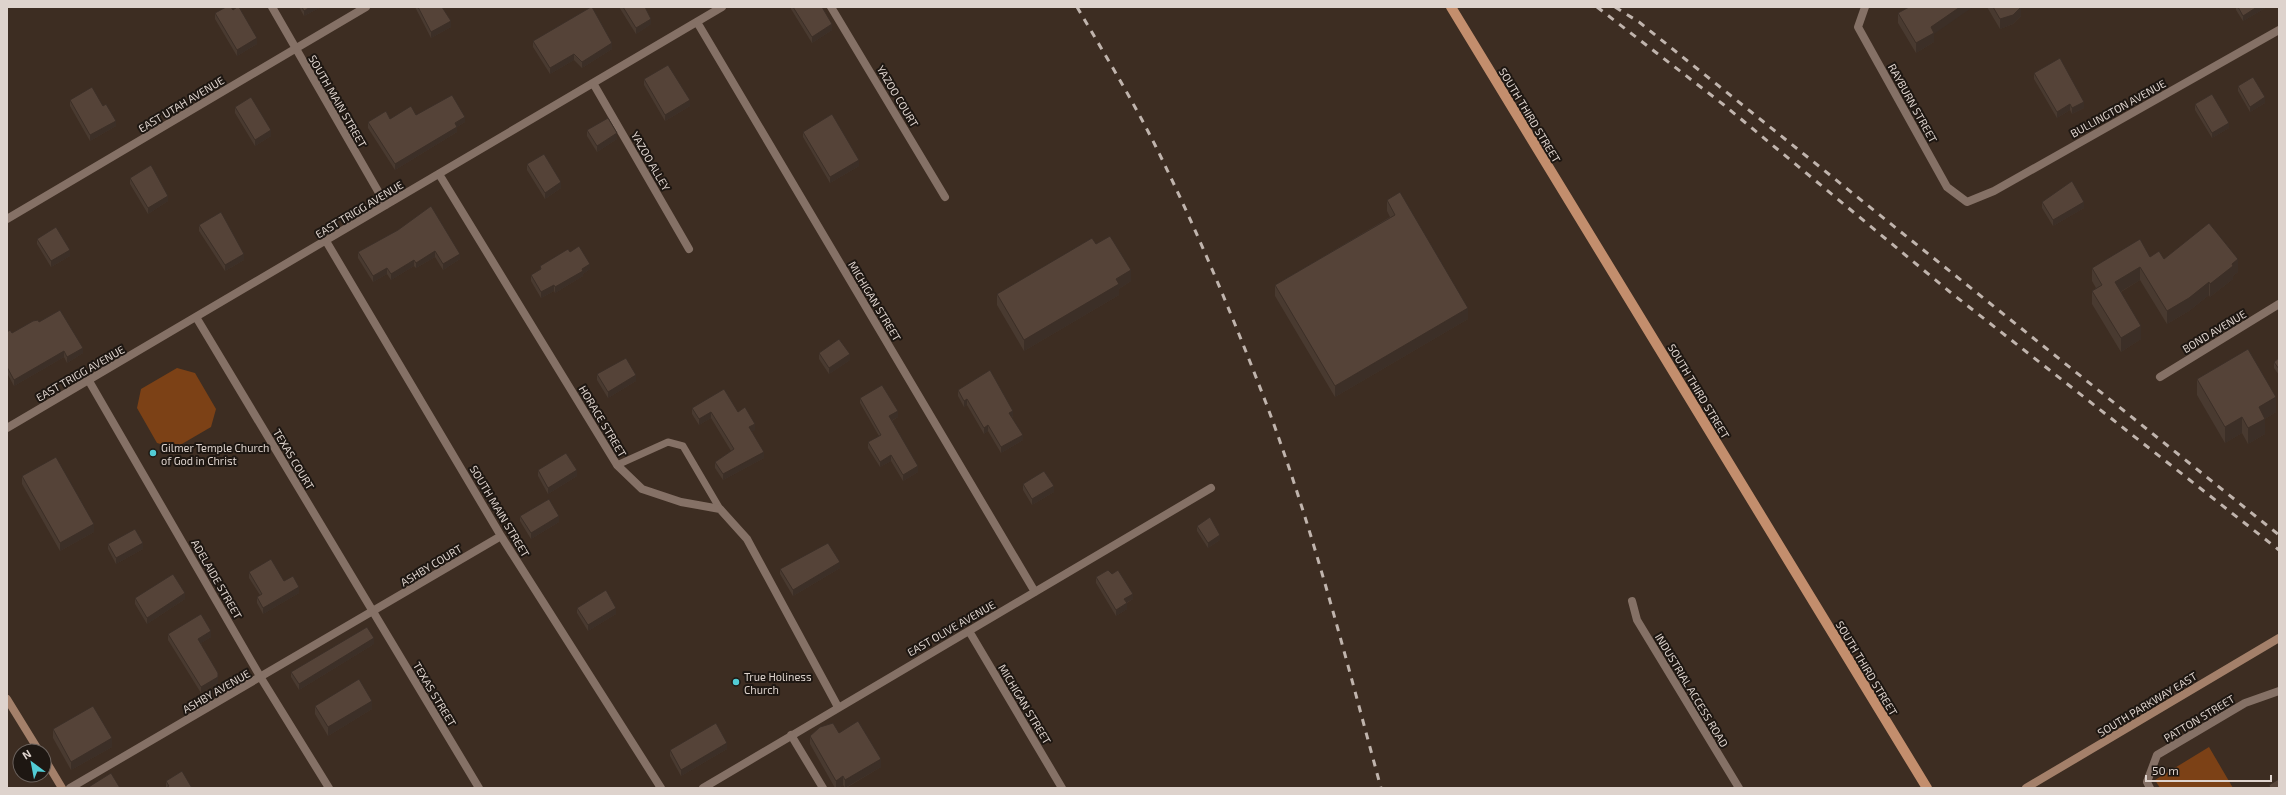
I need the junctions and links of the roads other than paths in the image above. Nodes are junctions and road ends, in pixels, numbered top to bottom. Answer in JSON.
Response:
{"nodes":[{"id":1,"x":272,"y":7,"type":"edge"},
{"id":2,"x":366,"y":7,"type":"edge"},
{"id":3,"x":722,"y":7,"type":"edge"},
{"id":4,"x":832,"y":7,"type":"edge"},
{"id":5,"x":1451,"y":7,"type":"edge"},
{"id":6,"x":1865,"y":7,"type":"edge"},
{"id":7,"x":697,"y":22,"type":"junction"},
{"id":8,"x":2279,"y":30,"type":"edge"},
{"id":9,"x":295,"y":49,"type":"junction"},
{"id":10,"x":593,"y":83,"type":"junction"},
{"id":11,"x":439,"y":174,"type":"junction"},
{"id":12,"x":945,"y":197,"type":"dead end"},
{"id":13,"x":1967,"y":202,"type":"joint"},
{"id":14,"x":386,"y":205,"type":"junction"},
{"id":15,"x":7,"y":219,"type":"edge"},
{"id":16,"x":326,"y":241,"type":"junction"},
{"id":17,"x":689,"y":249,"type":"dead end"},
{"id":18,"x":2279,"y":304,"type":"edge"},
{"id":19,"x":196,"y":317,"type":"junction"},
{"id":20,"x":2160,"y":377,"type":"dead end"},
{"id":21,"x":89,"y":380,"type":"junction"},
{"id":22,"x":7,"y":417,"type":"edge"},
{"id":23,"x":9,"y":426,"type":"edge"},
{"id":24,"x":617,"y":466,"type":"junction"},
{"id":25,"x":1211,"y":488,"type":"dead end"},
{"id":26,"x":720,"y":509,"type":"junction"},
{"id":27,"x":501,"y":536,"type":"junction"},
{"id":28,"x":1035,"y":592,"type":"junction"},
{"id":29,"x":1632,"y":601,"type":"dead end"},
{"id":30,"x":373,"y":612,"type":"junction"},
{"id":31,"x":969,"y":631,"type":"junction"},
{"id":32,"x":2279,"y":638,"type":"edge"},
{"id":33,"x":261,"y":678,"type":"junction"},
{"id":34,"x":2279,"y":690,"type":"edge"},
{"id":35,"x":7,"y":699,"type":"edge"},
{"id":36,"x":838,"y":707,"type":"junction"},
{"id":37,"x":791,"y":735,"type":"junction"},
{"id":38,"x":34,"y":743,"type":"edge"},
{"id":39,"x":52,"y":771,"type":"edge"},
{"id":40,"x":2148,"y":785,"type":"edge"},
{"id":41,"x":62,"y":788,"type":"edge"},
{"id":42,"x":70,"y":788,"type":"edge"},
{"id":43,"x":329,"y":788,"type":"edge"},
{"id":44,"x":479,"y":788,"type":"edge"},
{"id":45,"x":661,"y":788,"type":"edge"},
{"id":46,"x":703,"y":788,"type":"edge"},
{"id":47,"x":823,"y":788,"type":"edge"},
{"id":48,"x":1062,"y":788,"type":"edge"},
{"id":49,"x":1739,"y":788,"type":"edge"},
{"id":50,"x":1927,"y":788,"type":"edge"},
{"id":51,"x":2026,"y":788,"type":"edge"}],
"edges":[{"from":1,"to":9,"type":"street","name":"SOUTH MAIN STREET"},
{"from":2,"to":9,"type":"street","name":"EAST UTAH AVENUE"},
{"from":3,"to":7,"type":"street","name":"EAST TRIGG AVENUE"},
{"from":4,"to":12,"type":"street","name":"YAZOO COURT"},
{"from":5,"to":50,"type":"main road","name":"SOUTH THIRD STREET"},
{"from":6,"to":13,"type":"street","name":"RAYBURN STREET"},
{"from":7,"to":10,"type":"street","name":"EAST TRIGG AVENUE"},
{"from":7,"to":28,"type":"street","name":"MICHIGAN STREET"},
{"from":8,"to":13,"type":"street","name":"BULLINGTON AVENUE"},
{"from":9,"to":14,"type":"street","name":"SOUTH MAIN STREET"},
{"from":9,"to":15,"type":"street","name":"EAST UTAH AVENUE"},
{"from":10,"to":11,"type":"street","name":"EAST TRIGG AVENUE"},
{"from":10,"to":17,"type":"street","name":"YAZOO ALLEY"},
{"from":11,"to":14,"type":"street","name":"EAST TRIGG AVENUE"},
{"from":11,"to":24,"type":"street","name":"HORACE STREET"},
{"from":14,"to":16,"type":"street","name":"EAST TRIGG AVENUE"},
{"from":16,"to":19,"type":"street","name":"EAST TRIGG AVENUE"},
{"from":16,"to":27,"type":"street","name":"SOUTH MAIN STREET"},
{"from":18,"to":20,"type":"street","name":"BOND AVENUE"},
{"from":19,"to":21,"type":"street","name":"EAST TRIGG AVENUE"},
{"from":19,"to":30,"type":"street","name":"TEXAS COURT"},
{"from":21,"to":23,"type":"street","name":"EAST TRIGG AVENUE"},
{"from":21,"to":33,"type":"street","name":"ADELAIDE STREET"},
{"from":22,"to":23,"type":"street"},
{"from":24,"to":26,"type":"street","name":"HORACE STREET"},
{"from":24,"to":26,"type":"lane"},
{"from":25,"to":28,"type":"street","name":"EAST OLIVE AVENUE"},
{"from":26,"to":36,"type":"street"},
{"from":27,"to":30,"type":"street","name":"ASHBY COURT"},
{"from":27,"to":45,"type":"street","name":"SOUTH MAIN STREET"},
{"from":28,"to":31,"type":"street","name":"EAST OLIVE AVENUE"},
{"from":29,"to":49,"type":"street","name":"INDUSTRIAL ACCESS ROAD"},
{"from":30,"to":33,"type":"street","name":"ASHBY AVENUE"},
{"from":30,"to":44,"type":"street","name":"TEXAS STREET"},
{"from":31,"to":36,"type":"street","name":"EAST OLIVE AVENUE"},
{"from":31,"to":48,"type":"street","name":"MICHIGAN STREET"},
{"from":32,"to":51,"type":"main road","name":"SOUTH PARKWAY EAST"},
{"from":33,"to":42,"type":"street","name":"ASHBY AVENUE"},
{"from":33,"to":43,"type":"street","name":"ADELAIDE STREET"},
{"from":34,"to":40,"type":"street","name":"PATTON STREET"},
{"from":35,"to":38,"type":"main road"},
{"from":36,"to":37,"type":"street","name":"EAST OLIVE AVENUE"},
{"from":37,"to":46,"type":"street","name":"EAST OLIVE AVENUE"},
{"from":37,"to":47,"type":"street"},
{"from":39,"to":41,"type":"main road"}]}
